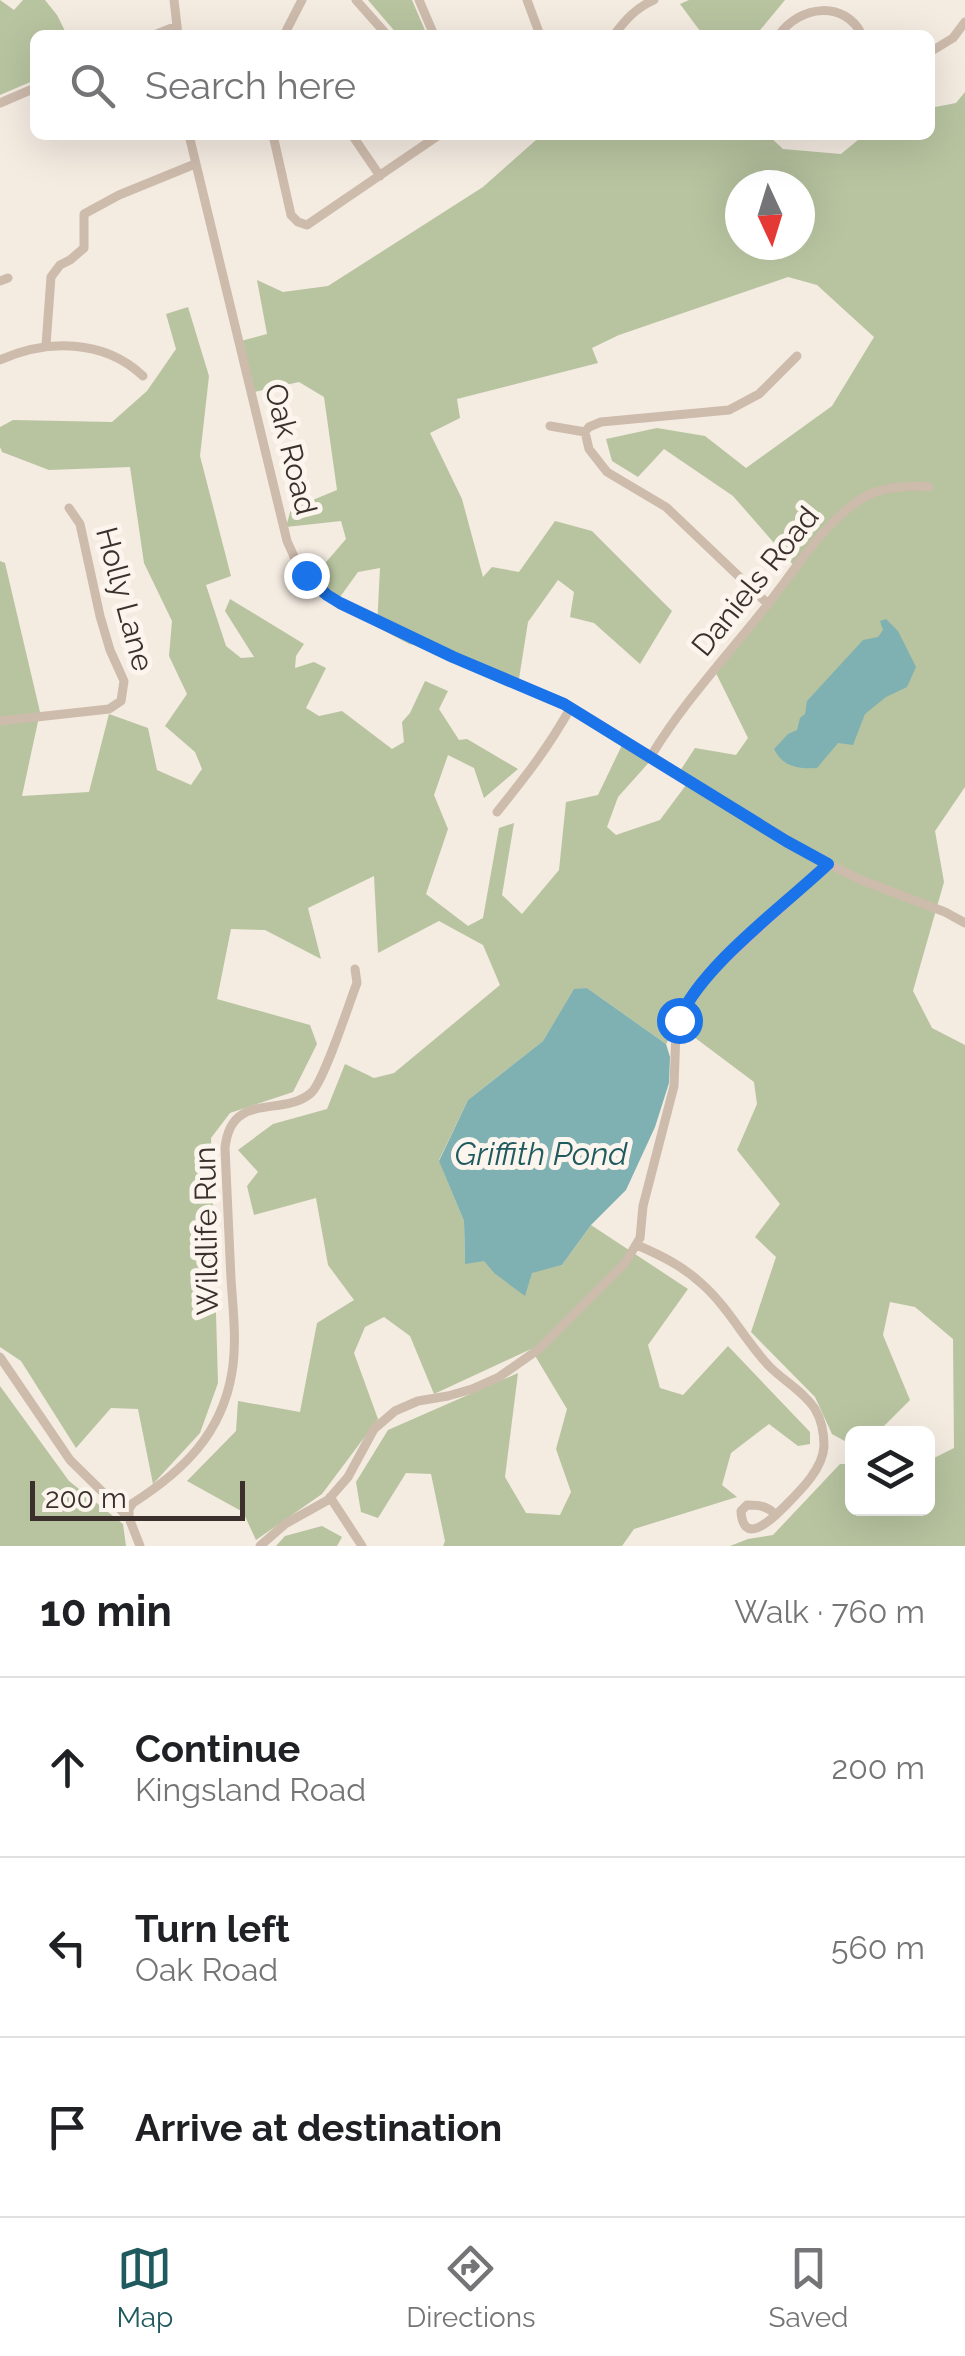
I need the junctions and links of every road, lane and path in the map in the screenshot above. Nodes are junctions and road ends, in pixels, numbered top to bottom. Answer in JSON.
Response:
{"nodes":[{"id":1,"x":174,"y":0,"type":"edge"},
{"id":2,"x":302,"y":0,"type":"edge"},
{"id":3,"x":356,"y":0,"type":"edge"},
{"id":4,"x":419,"y":0,"type":"edge"},
{"id":5,"x":527,"y":0,"type":"edge"},
{"id":6,"x":654,"y":0,"type":"edge"},
{"id":7,"x":638,"y":3,"type":"edge"},
{"id":8,"x":965,"y":22,"type":"edge"},
{"id":9,"x":178,"y":30,"type":"edge"},
{"id":10,"x":287,"y":30,"type":"edge"},
{"id":11,"x":383,"y":30,"type":"edge"},
{"id":12,"x":432,"y":30,"type":"edge"},
{"id":13,"x":538,"y":30,"type":"edge"},
{"id":14,"x":618,"y":30,"type":"edge"},
{"id":15,"x":783,"y":30,"type":"edge"},
{"id":16,"x":860,"y":30,"type":"edge"},
{"id":17,"x":935,"y":49,"type":"edge"},
{"id":18,"x":30,"y":90,"type":"edge"},
{"id":19,"x":0,"y":103,"type":"edge"},
{"id":20,"x":190,"y":140,"type":"edge"},
{"id":21,"x":274,"y":140,"type":"edge"},
{"id":22,"x":355,"y":140,"type":"edge"},
{"id":23,"x":432,"y":140,"type":"edge"},
{"id":24,"x":195,"y":164,"type":"junction"},
{"id":25,"x":380,"y":176,"type":"junction"},
{"id":26,"x":46,"y":346,"type":"junction"},
{"id":27,"x":797,"y":356,"type":"dead end"},
{"id":28,"x":0,"y":360,"type":"edge"},
{"id":29,"x":143,"y":376,"type":"dead end"},
{"id":30,"x":550,"y":426,"type":"dead end"},
{"id":31,"x":585,"y":432,"type":"junction"},
{"id":32,"x":929,"y":487,"type":"dead end"},
{"id":33,"x":68,"y":508,"type":"dead end"},
{"id":34,"x":768,"y":604,"type":"junction"},
{"id":35,"x":571,"y":707,"type":"junction"},
{"id":36,"x":0,"y":721,"type":"edge"},
{"id":37,"x":651,"y":756,"type":"junction"},
{"id":38,"x":497,"y":812,"type":"dead end"},
{"id":39,"x":828,"y":864,"type":"junction"},
{"id":40,"x":965,"y":922,"type":"edge"},
{"id":41,"x":355,"y":969,"type":"dead end"},
{"id":42,"x":636,"y":1244,"type":"junction"},
{"id":43,"x":0,"y":1357,"type":"edge"},
{"id":44,"x":330,"y":1498,"type":"junction"},
{"id":45,"x":776,"y":1515,"type":"dead end"},
{"id":46,"x":129,"y":1518,"type":"junction"},
{"id":47,"x":140,"y":1546,"type":"edge"},
{"id":48,"x":260,"y":1546,"type":"edge"},
{"id":49,"x":362,"y":1546,"type":"edge"}],
"edges":[{"from":1,"to":9,"type":"street"},
{"from":2,"to":10,"type":"street"},
{"from":3,"to":11,"type":"street"},
{"from":4,"to":12,"type":"street"},
{"from":5,"to":13,"type":"street"},
{"from":6,"to":7,"type":"street"},
{"from":7,"to":14,"type":"street"},
{"from":8,"to":17,"type":"street"},
{"from":15,"to":16,"type":"street"},
{"from":18,"to":19,"type":"street"},
{"from":20,"to":24,"type":"street","name":"Oak Road"},
{"from":21,"to":25,"type":"street"},
{"from":22,"to":25,"type":"street"},
{"from":23,"to":25,"type":"street"},
{"from":24,"to":26,"type":"street"},
{"from":24,"to":35,"type":"street","name":"Oak Road"},
{"from":26,"to":28,"type":"street"},
{"from":26,"to":29,"type":"street"},
{"from":27,"to":31,"type":"street"},
{"from":30,"to":31,"type":"street"},
{"from":31,"to":34,"type":"street"},
{"from":32,"to":34,"type":"street","name":"Daniels Road"},
{"from":33,"to":36,"type":"street","name":"Holly Lane"},
{"from":34,"to":37,"type":"street","name":"Daniels Road"},
{"from":35,"to":37,"type":"street","name":"Oak Road"},
{"from":35,"to":38,"type":"street"},
{"from":37,"to":39,"type":"street","name":"Oak Road"},
{"from":39,"to":40,"type":"street","name":"Oak Road"},
{"from":39,"to":42,"type":"street"},
{"from":41,"to":46,"type":"street","name":"Wildlife Run"},
{"from":42,"to":44,"type":"street"},
{"from":42,"to":45,"type":"street"},
{"from":43,"to":46,"type":"street"},
{"from":44,"to":48,"type":"street"},
{"from":44,"to":49,"type":"street"},
{"from":46,"to":47,"type":"street"}]}
